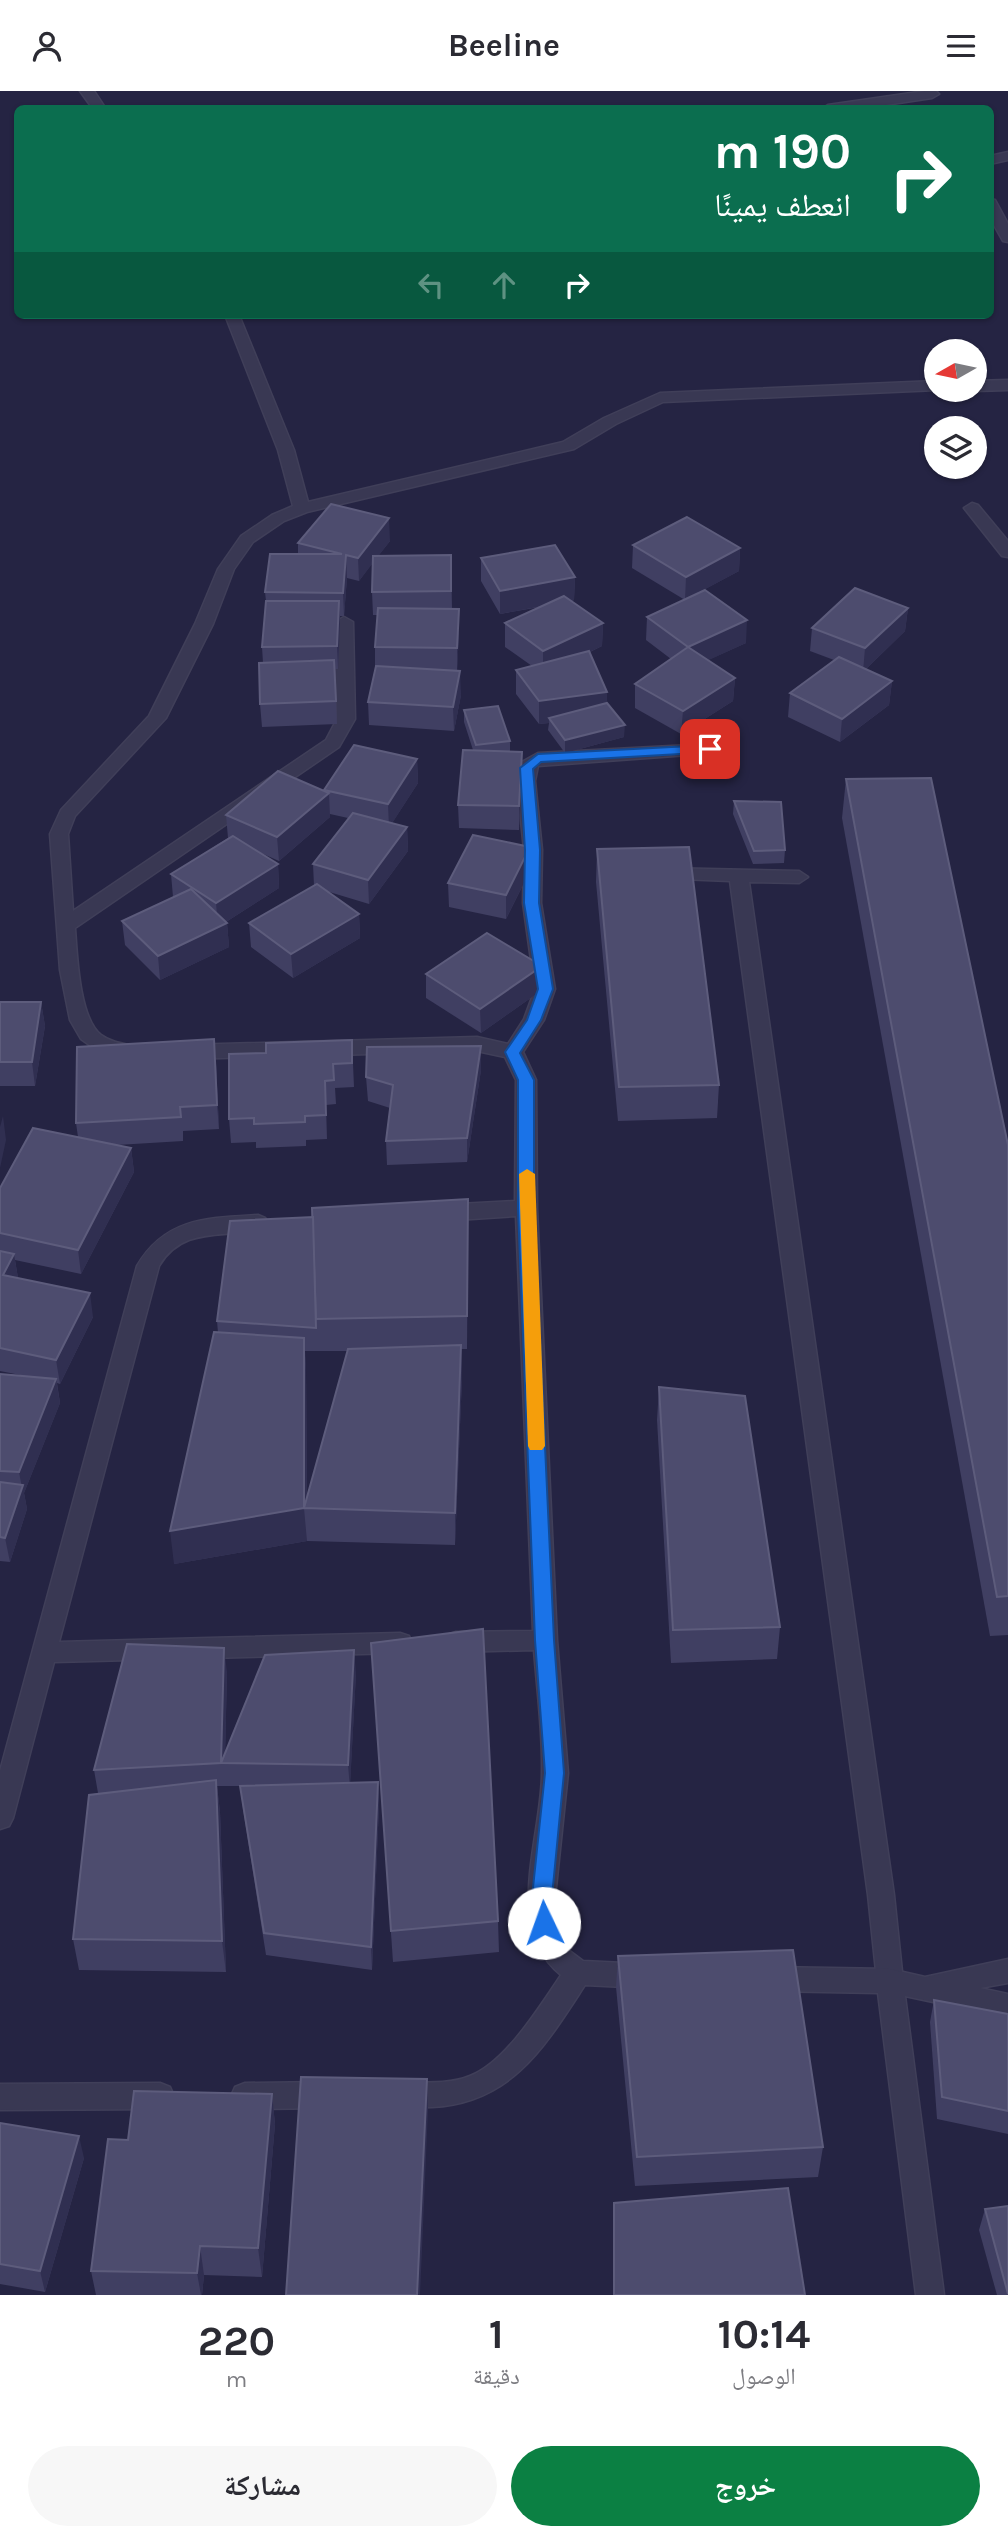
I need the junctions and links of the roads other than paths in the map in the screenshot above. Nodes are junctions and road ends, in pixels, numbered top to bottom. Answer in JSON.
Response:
{"nodes":[{"id":1,"x":932,"y":93,"type":"edge"},
{"id":2,"x":854,"y":105,"type":"edge"},
{"id":3,"x":994,"y":211,"type":"edge"},
{"id":4,"x":1008,"y":237,"type":"edge"},
{"id":5,"x":234,"y":319,"type":"edge"},
{"id":6,"x":1008,"y":385,"type":"edge"},
{"id":7,"x":924,"y":386,"type":"edge"},
{"id":8,"x":987,"y":386,"type":"edge"},
{"id":9,"x":302,"y":508,"type":"junction"},
{"id":10,"x":972,"y":508,"type":"dead end"},
{"id":11,"x":1008,"y":552,"type":"edge"},
{"id":12,"x":344,"y":622,"type":"dead end"},
{"id":13,"x":710,"y":749,"type":"dead end"},
{"id":14,"x":646,"y":873,"type":"edge"},
{"id":15,"x":739,"y":875,"type":"junction"},
{"id":16,"x":799,"y":877,"type":"dead end"},
{"id":17,"x":66,"y":924,"type":"junction"},
{"id":18,"x":513,"y":1052,"type":"junction"},
{"id":19,"x":526,"y":1208,"type":"junction"},
{"id":20,"x":415,"y":1214,"type":"edge"},
{"id":21,"x":276,"y":1222,"type":"edge"},
{"id":22,"x":545,"y":1640,"type":"junction"},
{"id":23,"x":45,"y":1652,"type":"junction"},
{"id":24,"x":0,"y":1818,"type":"edge"},
{"id":25,"x":1008,"y":1971,"type":"edge"},
{"id":26,"x":578,"y":1973,"type":"junction"},
{"id":27,"x":672,"y":1977,"type":"edge"},
{"id":28,"x":740,"y":1978,"type":"edge"},
{"id":29,"x":890,"y":1981,"type":"junction"},
{"id":30,"x":923,"y":1987,"type":"junction"},
{"id":31,"x":1008,"y":2006,"type":"edge"},
{"id":32,"x":192,"y":2096,"type":"edge"},
{"id":33,"x":220,"y":2096,"type":"edge"},
{"id":34,"x":0,"y":2098,"type":"edge"},
{"id":35,"x":930,"y":2295,"type":"edge"}],
"edges":[{"from":1,"to":2,"type":"street"},
{"from":3,"to":4,"type":"street"},
{"from":5,"to":9,"type":"street"},
{"from":6,"to":8,"type":"street"},
{"from":7,"to":9,"type":"street"},
{"from":9,"to":17,"type":"street"},
{"from":10,"to":11,"type":"street"},
{"from":12,"to":17,"type":"street"},
{"from":13,"to":18,"type":"street"},
{"from":14,"to":15,"type":"street"},
{"from":15,"to":16,"type":"street"},
{"from":15,"to":29,"type":"street"},
{"from":17,"to":18,"type":"street"},
{"from":18,"to":19,"type":"street"},
{"from":19,"to":20,"type":"street"},
{"from":19,"to":22,"type":"street"},
{"from":21,"to":23,"type":"street"},
{"from":22,"to":23,"type":"street"},
{"from":22,"to":26,"type":"street"},
{"from":23,"to":24,"type":"street"},
{"from":25,"to":30,"type":"street"},
{"from":26,"to":27,"type":"street"},
{"from":26,"to":33,"type":"street"},
{"from":28,"to":29,"type":"street"},
{"from":29,"to":30,"type":"street"},
{"from":29,"to":35,"type":"street"},
{"from":30,"to":31,"type":"street"},
{"from":32,"to":34,"type":"street"}]}
